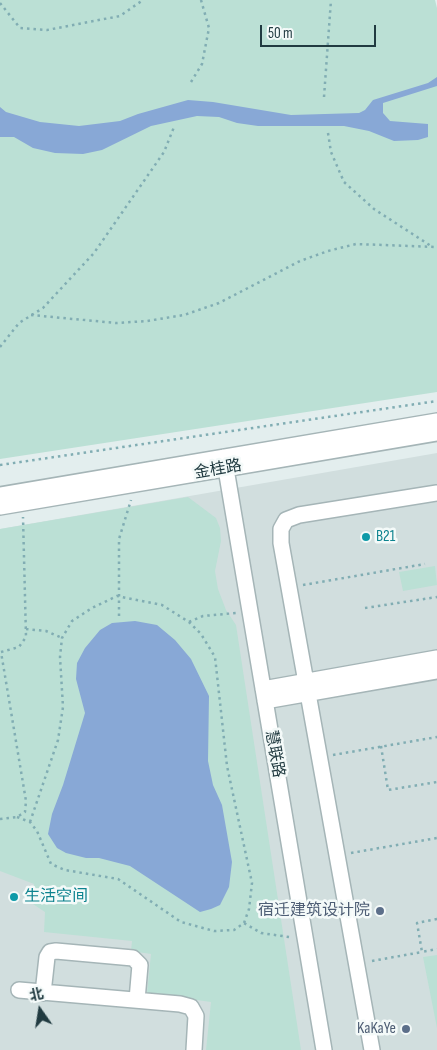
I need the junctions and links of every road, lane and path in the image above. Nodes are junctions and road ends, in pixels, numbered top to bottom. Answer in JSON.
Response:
{"nodes":[{"id":1,"x":143,"y":0,"type":"edge"},
{"id":2,"x":201,"y":0,"type":"edge"},
{"id":3,"x":331,"y":0,"type":"edge"},
{"id":4,"x":0,"y":3,"type":"edge"},
{"id":5,"x":191,"y":82,"type":"dead end"},
{"id":6,"x":324,"y":97,"type":"dead end"},
{"id":7,"x":174,"y":127,"type":"dead end"},
{"id":8,"x":328,"y":132,"type":"dead end"},
{"id":9,"x":432,"y":247,"type":"junction"},
{"id":10,"x":437,"y":247,"type":"edge"},
{"id":11,"x":31,"y":316,"type":"junction"},
{"id":12,"x":0,"y":348,"type":"edge"},
{"id":13,"x":437,"y":401,"type":"edge"},
{"id":14,"x":437,"y":421,"type":"edge"},
{"id":15,"x":437,"y":433,"type":"edge"},
{"id":16,"x":225,"y":463,"type":"junction"},
{"id":17,"x":0,"y":465,"type":"edge"},
{"id":18,"x":437,"y":493,"type":"edge"},
{"id":19,"x":0,"y":495,"type":"edge"},
{"id":20,"x":131,"y":498,"type":"dead end"},
{"id":21,"x":22,"y":504,"type":"junction"},
{"id":22,"x":0,"y":507,"type":"edge"},
{"id":23,"x":425,"y":564,"type":"dead end"},
{"id":24,"x":289,"y":587,"type":"junction"},
{"id":25,"x":117,"y":596,"type":"junction"},
{"id":26,"x":437,"y":596,"type":"edge"},
{"id":27,"x":365,"y":608,"type":"dead end"},
{"id":28,"x":250,"y":612,"type":"junction"},
{"id":29,"x":119,"y":616,"type":"dead end"},
{"id":30,"x":190,"y":622,"type":"junction"},
{"id":31,"x":26,"y":629,"type":"junction"},
{"id":32,"x":62,"y":638,"type":"junction"},
{"id":33,"x":0,"y":652,"type":"edge"},
{"id":34,"x":437,"y":658,"type":"edge"},
{"id":35,"x":437,"y":671,"type":"edge"},
{"id":36,"x":307,"y":687,"type":"junction"},
{"id":37,"x":264,"y":695,"type":"junction"},
{"id":38,"x":437,"y":737,"type":"edge"},
{"id":39,"x":380,"y":746,"type":"junction"},
{"id":40,"x":320,"y":757,"type":"junction"},
{"id":41,"x":437,"y":782,"type":"edge"},
{"id":42,"x":17,"y":816,"type":"junction"},
{"id":43,"x":0,"y":819,"type":"edge"},
{"id":44,"x":30,"y":822,"type":"junction"},
{"id":45,"x":437,"y":838,"type":"edge"},
{"id":46,"x":337,"y":855,"type":"junction"},
{"id":47,"x":437,"y":919,"type":"edge"},
{"id":48,"x":244,"y":924,"type":"junction"},
{"id":49,"x":305,"y":938,"type":"junction"},
{"id":50,"x":437,"y":949,"type":"edge"},
{"id":51,"x":422,"y":952,"type":"junction"},
{"id":52,"x":356,"y":964,"type":"junction"},
{"id":53,"x":19,"y":990,"type":"dead end"},
{"id":54,"x":44,"y":992,"type":"junction"},
{"id":55,"x":137,"y":1000,"type":"junction"},
{"id":56,"x":194,"y":1050,"type":"edge"},
{"id":57,"x":324,"y":1050,"type":"edge"},
{"id":58,"x":372,"y":1050,"type":"edge"}],
"edges":[{"from":1,"to":4,"type":"path"},
{"from":2,"to":5,"type":"path"},
{"from":3,"to":6,"type":"path"},
{"from":7,"to":11,"type":"path"},
{"from":8,"to":9,"type":"path"},
{"from":9,"to":10,"type":"path"},
{"from":9,"to":11,"type":"path"},
{"from":11,"to":12,"type":"path"},
{"from":13,"to":17,"type":"path"},
{"from":14,"to":16,"type":"street","name":"金桂路"},
{"from":15,"to":16,"type":"street","name":"金桂路"},
{"from":16,"to":19,"type":"street","name":"金桂路"},
{"from":16,"to":21,"type":"street","name":"金桂路"},
{"from":16,"to":28,"type":"street","name":"慧联路"},
{"from":18,"to":24,"type":"street"},
{"from":20,"to":25,"type":"path"},
{"from":21,"to":22,"type":"street","name":"金桂路"},
{"from":21,"to":31,"type":"path"},
{"from":23,"to":24,"type":"path"},
{"from":24,"to":36,"type":"street"},
{"from":25,"to":29,"type":"path"},
{"from":25,"to":30,"type":"path"},
{"from":25,"to":32,"type":"path"},
{"from":26,"to":27,"type":"path"},
{"from":28,"to":30,"type":"path"},
{"from":28,"to":37,"type":"street","name":"慧联路"},
{"from":30,"to":48,"type":"path"},
{"from":31,"to":32,"type":"path"},
{"from":31,"to":33,"type":"path"},
{"from":32,"to":44,"type":"path"},
{"from":33,"to":42,"type":"path"},
{"from":34,"to":36,"type":"street"},
{"from":35,"to":36,"type":"street"},
{"from":36,"to":37,"type":"street"},
{"from":36,"to":40,"type":"street"},
{"from":37,"to":49,"type":"street","name":"慧联路"},
{"from":38,"to":39,"type":"path"},
{"from":39,"to":40,"type":"path"},
{"from":39,"to":41,"type":"path"},
{"from":40,"to":46,"type":"street"},
{"from":42,"to":43,"type":"path"},
{"from":42,"to":44,"type":"path"},
{"from":44,"to":48,"type":"path"},
{"from":45,"to":46,"type":"path"},
{"from":46,"to":52,"type":"street"},
{"from":47,"to":51,"type":"path"},
{"from":48,"to":49,"type":"path"},
{"from":49,"to":57,"type":"street","name":"慧联路"},
{"from":50,"to":51,"type":"path"},
{"from":51,"to":52,"type":"path"},
{"from":52,"to":58,"type":"street"},
{"from":53,"to":54,"type":"street"},
{"from":54,"to":55,"type":"street"},
{"from":54,"to":55,"type":"street"},
{"from":55,"to":56,"type":"street"}]}
